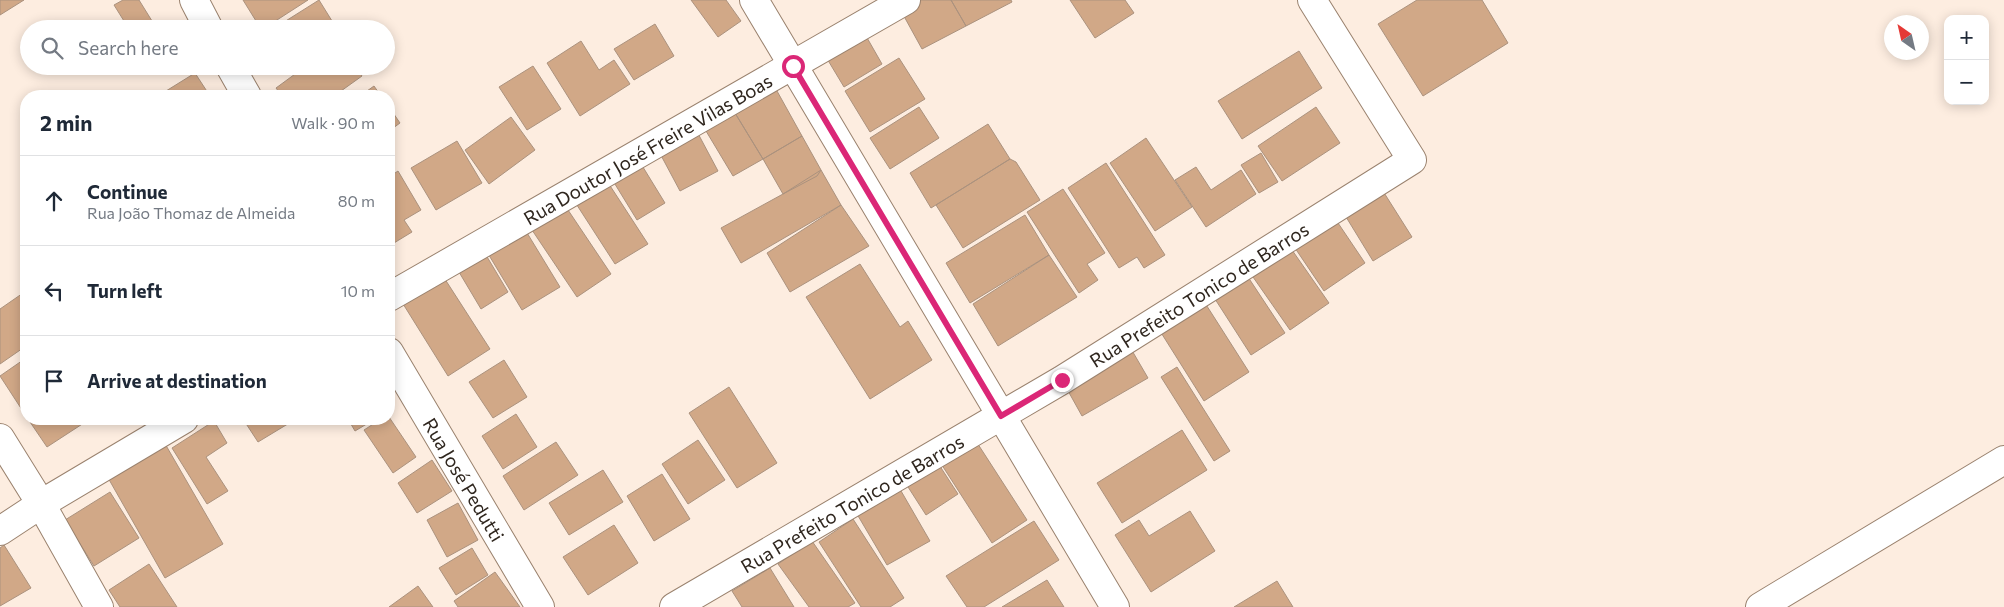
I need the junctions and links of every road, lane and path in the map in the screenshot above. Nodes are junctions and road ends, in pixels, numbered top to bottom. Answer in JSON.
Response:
{"nodes":[{"id":1,"x":194,"y":0,"type":"edge"},
{"id":2,"x":754,"y":0,"type":"edge"},
{"id":3,"x":906,"y":0,"type":"edge"},
{"id":4,"x":1312,"y":0,"type":"edge"},
{"id":5,"x":204,"y":20,"type":"edge"},
{"id":6,"x":793,"y":66,"type":"junction"},
{"id":7,"x":235,"y":75,"type":"edge"},
{"id":8,"x":243,"y":90,"type":"edge"},
{"id":9,"x":395,"y":294,"type":"edge"},
{"id":10,"x":395,"y":362,"type":"edge"},
{"id":11,"x":1001,"y":416,"type":"junction"},
{"id":12,"x":174,"y":425,"type":"edge"},
{"id":13,"x":0,"y":438,"type":"edge"},
{"id":14,"x":2004,"y":460,"type":"edge"},
{"id":15,"x":41,"y":504,"type":"junction"},
{"id":16,"x":0,"y":531,"type":"edge"},
{"id":17,"x":99,"y":607,"type":"edge"},
{"id":18,"x":540,"y":607,"type":"edge"},
{"id":19,"x":674,"y":607,"type":"edge"},
{"id":20,"x":1115,"y":607,"type":"edge"},
{"id":21,"x":1760,"y":607,"type":"edge"}],
"edges":[{"from":1,"to":5,"type":"street"},
{"from":2,"to":6,"type":"street"},
{"from":3,"to":6,"type":"street","name":"Rua Doutor José Freire Vilas Boas"},
{"from":4,"to":11,"type":"street","name":"Rua Prefeito Tonico de Barros"},
{"from":6,"to":9,"type":"street","name":"Rua Doutor José Freire Vilas Boas"},
{"from":6,"to":11,"type":"street"},
{"from":7,"to":8,"type":"street"},
{"from":10,"to":18,"type":"street","name":"Rua José Pedutti"},
{"from":11,"to":19,"type":"street","name":"Rua Prefeito Tonico de Barros"},
{"from":11,"to":20,"type":"street"},
{"from":12,"to":15,"type":"street"},
{"from":13,"to":15,"type":"street"},
{"from":14,"to":21,"type":"street"},
{"from":15,"to":16,"type":"street"},
{"from":15,"to":17,"type":"street"}]}
